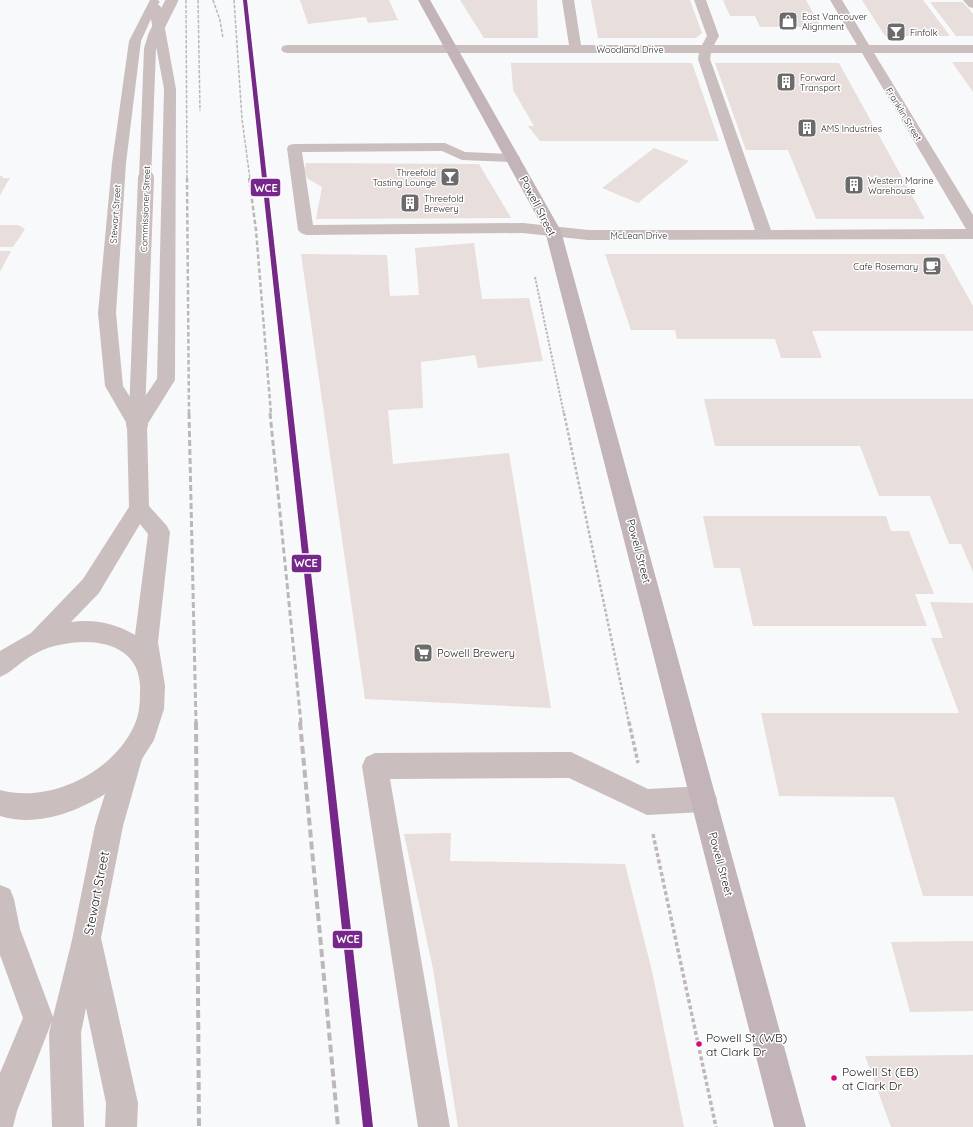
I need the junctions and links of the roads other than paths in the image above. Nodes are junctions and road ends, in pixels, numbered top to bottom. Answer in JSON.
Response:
{"nodes":[{"id":1,"x":172,"y":0,"type":"edge"},
{"id":2,"x":424,"y":0,"type":"edge"},
{"id":3,"x":568,"y":0,"type":"edge"},
{"id":4,"x":700,"y":0,"type":"edge"},
{"id":5,"x":836,"y":0,"type":"edge"},
{"id":6,"x":969,"y":0,"type":"edge"},
{"id":7,"x":154,"y":1,"type":"edge"},
{"id":8,"x":973,"y":5,"type":"edge"},
{"id":9,"x":287,"y":49,"type":"dead end"},
{"id":10,"x":452,"y":49,"type":"junction"},
{"id":11,"x":576,"y":49,"type":"junction"},
{"id":12,"x":706,"y":49,"type":"junction"},
{"id":13,"x":866,"y":49,"type":"junction"},
{"id":14,"x":973,"y":49,"type":"edge"},
{"id":15,"x":513,"y":158,"type":"junction"},
{"id":16,"x":973,"y":228,"type":"edge"},
{"id":17,"x":552,"y":231,"type":"junction"},
{"id":18,"x":973,"y":234,"type":"edge"},
{"id":19,"x":765,"y":235,"type":"junction"},
{"id":20,"x":137,"y":424,"type":"junction"},
{"id":21,"x":139,"y":508,"type":"junction"},
{"id":22,"x":33,"y":644,"type":"junction"},
{"id":23,"x":0,"y":647,"type":"edge"},
{"id":24,"x":0,"y":666,"type":"edge"},
{"id":25,"x":152,"y":671,"type":"junction"},
{"id":26,"x":131,"y":754,"type":"junction"},
{"id":27,"x":704,"y":799,"type":"junction"},
{"id":28,"x":0,"y":802,"type":"edge"},
{"id":29,"x":0,"y":898,"type":"edge"},
{"id":30,"x":86,"y":938,"type":"junction"},
{"id":31,"x":38,"y":1018,"type":"junction"},
{"id":32,"x":65,"y":1033,"type":"junction"},
{"id":33,"x":0,"y":1114,"type":"edge"},
{"id":34,"x":68,"y":1127,"type":"edge"},
{"id":35,"x":121,"y":1127,"type":"edge"},
{"id":36,"x":434,"y":1127,"type":"edge"},
{"id":37,"x":790,"y":1127,"type":"edge"}],
"edges":[{"from":1,"to":20,"type":"street","name":"Commissioner Street","bridge":true},
{"from":2,"to":10,"type":"main road","name":"Powell Street"},
{"from":3,"to":11,"type":"street"},
{"from":4,"to":12,"type":"street"},
{"from":5,"to":13,"type":"street","name":"Franklin Street"},
{"from":6,"to":8,"type":"street"},
{"from":7,"to":20,"type":"street","name":"Stewart Street"},
{"from":7,"to":20,"type":"street","name":"Stewart Street"},
{"from":9,"to":10,"type":"street","name":"Woodland Drive"},
{"from":10,"to":11,"type":"street","name":"Woodland Drive"},
{"from":10,"to":15,"type":"main road","name":"Powell Street"},
{"from":11,"to":12,"type":"street","name":"Woodland Drive"},
{"from":12,"to":13,"type":"street","name":"Woodland Drive"},
{"from":12,"to":19,"type":"street"},
{"from":13,"to":14,"type":"street","name":"Woodland Drive"},
{"from":13,"to":16,"type":"street","name":"Franklin Street"},
{"from":15,"to":17,"type":"main road","name":"Powell Street"},
{"from":15,"to":17,"type":"street","name":"McLean Drive"},
{"from":17,"to":19,"type":"street","name":"McLean Drive"},
{"from":17,"to":27,"type":"main road","name":"Powell Street"},
{"from":18,"to":19,"type":"street","name":"McLean Drive"},
{"from":20,"to":21,"type":"street","name":"Stewart Street"},
{"from":21,"to":22,"type":"street"},
{"from":21,"to":25,"type":"street"},
{"from":22,"to":23,"type":"street"},
{"from":22,"to":24,"type":"street"},
{"from":22,"to":25,"type":"street"},
{"from":25,"to":26,"type":"street"},
{"from":26,"to":28,"type":"street"},
{"from":26,"to":30,"type":"street","name":"Stewart Street"},
{"from":27,"to":36,"type":"street"},
{"from":27,"to":37,"type":"main road","name":"Powell Street"},
{"from":29,"to":31,"type":"street"},
{"from":30,"to":32,"type":"street"},
{"from":30,"to":35,"type":"street","name":"Stewart Street"},
{"from":31,"to":32,"type":"street"},
{"from":31,"to":33,"type":"street"},
{"from":32,"to":34,"type":"street"}]}
